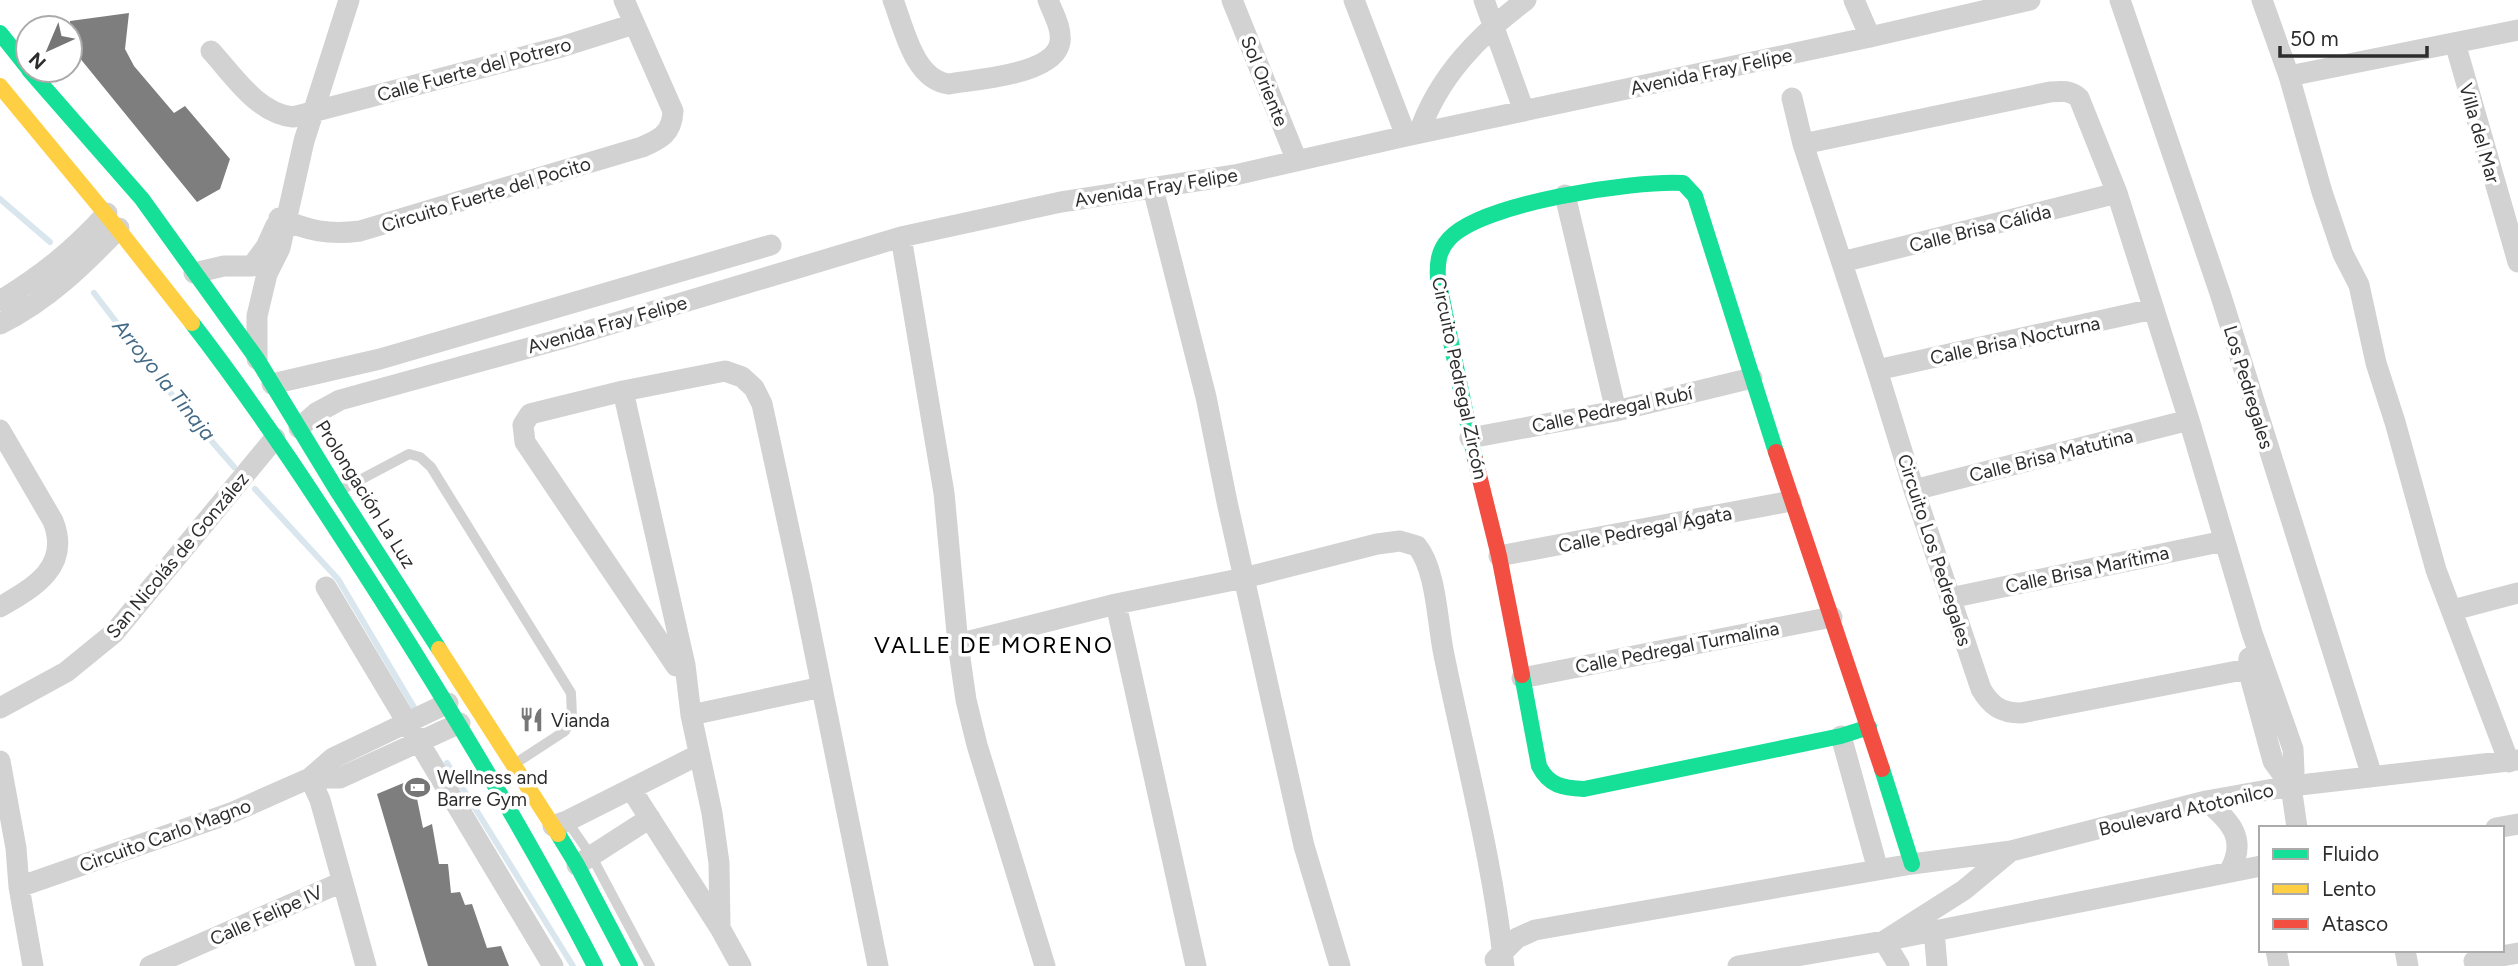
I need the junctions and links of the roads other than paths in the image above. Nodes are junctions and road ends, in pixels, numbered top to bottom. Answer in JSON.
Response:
{"nodes":[{"id":1,"x":349,"y":0,"type":"edge"},
{"id":2,"x":624,"y":0,"type":"edge"},
{"id":3,"x":893,"y":0,"type":"edge"},
{"id":4,"x":1048,"y":0,"type":"edge"},
{"id":5,"x":1232,"y":0,"type":"edge"},
{"id":6,"x":1354,"y":0,"type":"edge"},
{"id":7,"x":1484,"y":0,"type":"edge"},
{"id":8,"x":1526,"y":0,"type":"edge"},
{"id":9,"x":1854,"y":0,"type":"edge"},
{"id":10,"x":2030,"y":0,"type":"edge"},
{"id":11,"x":2120,"y":0,"type":"edge"},
{"id":12,"x":2262,"y":0,"type":"edge"},
{"id":13,"x":634,"y":24,"type":"junction"},
{"id":14,"x":1493,"y":24,"type":"junction"},
{"id":15,"x":2518,"y":30,"type":"edge"},
{"id":16,"x":0,"y":33,"type":"edge"},
{"id":17,"x":1870,"y":37,"type":"junction"},
{"id":18,"x":2455,"y":43,"type":"junction"},
{"id":19,"x":14,"y":50,"type":"edge"},
{"id":20,"x":211,"y":51,"type":"dead end"},
{"id":21,"x":2289,"y":76,"type":"junction"},
{"id":22,"x":42,"y":84,"type":"edge"},
{"id":23,"x":0,"y":86,"type":"edge"},
{"id":24,"x":1792,"y":98,"type":"dead end"},
{"id":25,"x":1524,"y":111,"type":"junction"},
{"id":26,"x":313,"y":113,"type":"junction"},
{"id":27,"x":1412,"y":134,"type":"junction"},
{"id":28,"x":1803,"y":144,"type":"junction"},
{"id":29,"x":1297,"y":161,"type":"junction"},
{"id":30,"x":1153,"y":188,"type":"junction"},
{"id":31,"x":2117,"y":193,"type":"junction"},
{"id":32,"x":1565,"y":195,"type":"junction"},
{"id":33,"x":285,"y":214,"type":"junction"},
{"id":34,"x":113,"y":220,"type":"junction"},
{"id":35,"x":901,"y":237,"type":"junction"},
{"id":36,"x":771,"y":245,"type":"dead end"},
{"id":37,"x":1842,"y":262,"type":"junction"},
{"id":38,"x":2518,"y":262,"type":"edge"},
{"id":39,"x":259,"y":270,"type":"junction"},
{"id":40,"x":194,"y":273,"type":"junction"},
{"id":41,"x":0,"y":301,"type":"edge"},
{"id":42,"x":2153,"y":309,"type":"junction"},
{"id":43,"x":0,"y":324,"type":"edge"},
{"id":44,"x":257,"y":359,"type":"junction"},
{"id":45,"x":1877,"y":370,"type":"junction"},
{"id":46,"x":1752,"y":378,"type":"junction"},
{"id":47,"x":272,"y":384,"type":"junction"},
{"id":48,"x":623,"y":391,"type":"junction"},
{"id":49,"x":1616,"y":411,"type":"junction"},
{"id":50,"x":2189,"y":420,"type":"junction"},
{"id":51,"x":299,"y":428,"type":"junction"},
{"id":52,"x":0,"y":430,"type":"edge"},
{"id":53,"x":275,"y":438,"type":"junction"},
{"id":54,"x":1470,"y":438,"type":"junction"},
{"id":55,"x":1914,"y":490,"type":"junction"},
{"id":56,"x":338,"y":492,"type":"junction"},
{"id":57,"x":1791,"y":501,"type":"junction"},
{"id":58,"x":2224,"y":541,"type":"junction"},
{"id":59,"x":1499,"y":556,"type":"junction"},
{"id":60,"x":1244,"y":578,"type":"junction"},
{"id":61,"x":326,"y":587,"type":"dead end"},
{"id":62,"x":2518,"y":593,"type":"edge"},
{"id":63,"x":1950,"y":598,"type":"junction"},
{"id":64,"x":1116,"y":604,"type":"junction"},
{"id":65,"x":0,"y":607,"type":"edge"},
{"id":66,"x":2453,"y":610,"type":"junction"},
{"id":67,"x":1832,"y":617,"type":"junction"},
{"id":68,"x":958,"y":644,"type":"junction"},
{"id":69,"x":685,"y":665,"type":"junction"},
{"id":70,"x":2255,"y":668,"type":"junction"},
{"id":71,"x":1522,"y":678,"type":"junction"},
{"id":72,"x":821,"y":687,"type":"junction"},
{"id":73,"x":448,"y":703,"type":"junction"},
{"id":74,"x":0,"y":708,"type":"edge"},
{"id":75,"x":691,"y":715,"type":"junction"},
{"id":76,"x":460,"y":723,"type":"junction"},
{"id":77,"x":408,"y":724,"type":"junction"},
{"id":78,"x":1869,"y":727,"type":"junction"},
{"id":79,"x":1841,"y":736,"type":"junction"},
{"id":80,"x":419,"y":743,"type":"junction"},
{"id":81,"x":698,"y":755,"type":"junction"},
{"id":82,"x":0,"y":761,"type":"edge"},
{"id":83,"x":2513,"y":761,"type":"edge"},
{"id":84,"x":513,"y":765,"type":"junction"},
{"id":85,"x":2372,"y":776,"type":"junction"},
{"id":86,"x":310,"y":778,"type":"junction"},
{"id":87,"x":2291,"y":786,"type":"junction"},
{"id":88,"x":631,"y":789,"type":"junction"},
{"id":89,"x":2206,"y":801,"type":"junction"},
{"id":90,"x":650,"y":818,"type":"junction"},
{"id":91,"x":560,"y":824,"type":"junction"},
{"id":92,"x":2297,"y":826,"type":"edge"},
{"id":93,"x":8,"y":851,"type":"edge"},
{"id":94,"x":2011,"y":851,"type":"junction"},
{"id":95,"x":584,"y":861,"type":"junction"},
{"id":96,"x":1912,"y":864,"type":"junction"},
{"id":97,"x":2259,"y":866,"type":"edge"},
{"id":98,"x":1878,"y":870,"type":"junction"},
{"id":99,"x":2228,"y":872,"type":"junction"},
{"id":100,"x":342,"y":881,"type":"junction"},
{"id":101,"x":19,"y":887,"type":"junction"},
{"id":102,"x":720,"y":928,"type":"junction"},
{"id":103,"x":1934,"y":930,"type":"junction"},
{"id":104,"x":1884,"y":941,"type":"junction"},
{"id":105,"x":2518,"y":953,"type":"edge"},
{"id":106,"x":2474,"y":959,"type":"edge"},
{"id":107,"x":1499,"y":961,"type":"edge"},
{"id":108,"x":33,"y":966,"type":"edge"},
{"id":109,"x":150,"y":966,"type":"edge"},
{"id":110,"x":366,"y":966,"type":"edge"},
{"id":111,"x":552,"y":966,"type":"edge"},
{"id":112,"x":595,"y":966,"type":"edge"},
{"id":113,"x":630,"y":966,"type":"edge"},
{"id":114,"x":650,"y":966,"type":"edge"},
{"id":115,"x":741,"y":966,"type":"edge"},
{"id":116,"x":878,"y":966,"type":"edge"},
{"id":117,"x":1045,"y":966,"type":"edge"},
{"id":118,"x":1196,"y":966,"type":"edge"},
{"id":119,"x":1340,"y":966,"type":"edge"},
{"id":120,"x":1738,"y":966,"type":"edge"},
{"id":121,"x":1899,"y":966,"type":"edge"},
{"id":122,"x":1937,"y":966,"type":"edge"}],
"edges":[{"from":1,"to":26,"type":"street"},
{"from":2,"to":13,"type":"street"},
{"from":3,"to":4,"type":"street"},
{"from":5,"to":29,"type":"street","name":"Sol Oriente"},
{"from":6,"to":27,"type":"street"},
{"from":7,"to":14,"type":"street"},
{"from":8,"to":14,"type":"street"},
{"from":9,"to":17,"type":"street"},
{"from":10,"to":17,"type":"street","name":"Avenida Fray Felipe"},
{"from":11,"to":85,"type":"street","name":"Los Pedregales"},
{"from":12,"to":21,"type":"street"},
{"from":13,"to":26,"type":"street","name":"Calle Fuerte del Potrero"},
{"from":13,"to":33,"type":"street","name":"Circuito Fuerte del Pocito"},
{"from":14,"to":25,"type":"street"},
{"from":14,"to":27,"type":"street"},
{"from":15,"to":18,"type":"street"},
{"from":16,"to":19,"type":"main road","name":"Prolongación La Luz"},
{"from":17,"to":25,"type":"street","name":"Avenida Fray Felipe"},
{"from":18,"to":21,"type":"street"},
{"from":18,"to":38,"type":"street","name":"Villa del Mar"},
{"from":20,"to":26,"type":"street","name":"Calle Fuerte del Potrero"},
{"from":21,"to":66,"type":"street"},
{"from":22,"to":40,"type":"main road","name":"Prolongación La Luz"},
{"from":23,"to":34,"type":"main road"},
{"from":24,"to":28,"type":"street","name":"Circuito Los Pedregales"},
{"from":25,"to":27,"type":"street","name":"Avenida Fray Felipe"},
{"from":26,"to":33,"type":"street"},
{"from":27,"to":29,"type":"street","name":"Avenida Fray Felipe"},
{"from":28,"to":31,"type":"street"},
{"from":28,"to":37,"type":"street","name":"Circuito Los Pedregales"},
{"from":29,"to":30,"type":"street","name":"Avenida Fray Felipe"},
{"from":30,"to":35,"type":"street","name":"Avenida Fray Felipe"},
{"from":30,"to":60,"type":"street"},
{"from":31,"to":37,"type":"street","name":"Calle Brisa Cálida"},
{"from":31,"to":42,"type":"street"},
{"from":32,"to":46,"type":"main road","name":"Circuito Pedregal Zircón"},
{"from":32,"to":49,"type":"street"},
{"from":32,"to":54,"type":"main road","name":"Circuito Pedregal Zircón"},
{"from":33,"to":39,"type":"street"},
{"from":34,"to":41,"type":"street"},
{"from":34,"to":43,"type":"street"},
{"from":34,"to":53,"type":"main road"},
{"from":35,"to":51,"type":"street","name":"Avenida Fray Felipe"},
{"from":35,"to":68,"type":"street"},
{"from":36,"to":47,"type":"street","name":"Avenida Fray Felipe"},
{"from":37,"to":45,"type":"street","name":"Circuito Los Pedregales"},
{"from":39,"to":40,"type":"street"},
{"from":39,"to":44,"type":"street"},
{"from":40,"to":44,"type":"main road","name":"Prolongación La Luz"},
{"from":42,"to":45,"type":"street","name":"Calle Brisa Nocturna"},
{"from":42,"to":50,"type":"street"},
{"from":44,"to":47,"type":"main road","name":"Prolongación La Luz"},
{"from":45,"to":55,"type":"street","name":"Circuito Los Pedregales"},
{"from":46,"to":49,"type":"street","name":"Calle Pedregal Rubí"},
{"from":46,"to":57,"type":"main road","name":"Circuito Pedregal Zircón"},
{"from":47,"to":51,"type":"main road","name":"Prolongación La Luz"},
{"from":48,"to":69,"type":"street"},
{"from":48,"to":69,"type":"street"},
{"from":48,"to":72,"type":"street"},
{"from":49,"to":54,"type":"street","name":"Calle Pedregal Rubí"},
{"from":50,"to":55,"type":"street","name":"Calle Brisa Matutina"},
{"from":50,"to":58,"type":"street"},
{"from":51,"to":56,"type":"main road","name":"Prolongación La Luz"},
{"from":52,"to":65,"type":"street"},
{"from":53,"to":73,"type":"main road"},
{"from":53,"to":74,"type":"street","name":"San Nicolás de González"},
{"from":54,"to":59,"type":"main road","name":"Circuito Pedregal Zircón"},
{"from":55,"to":63,"type":"street","name":"Circuito Los Pedregales"},
{"from":56,"to":84,"type":"main road","name":"Prolongación La Luz"},
{"from":56,"to":84,"type":"lane"},
{"from":57,"to":59,"type":"street","name":"Calle Pedregal Ágata"},
{"from":57,"to":67,"type":"main road","name":"Circuito Pedregal Zircón"},
{"from":58,"to":63,"type":"street","name":"Calle Brisa Marítima"},
{"from":58,"to":70,"type":"street"},
{"from":59,"to":71,"type":"main road","name":"Circuito Pedregal Zircón"},
{"from":60,"to":64,"type":"street"},
{"from":60,"to":107,"type":"street"},
{"from":60,"to":119,"type":"street"},
{"from":61,"to":77,"type":"street"},
{"from":62,"to":66,"type":"street"},
{"from":63,"to":70,"type":"street","name":"Circuito Los Pedregales"},
{"from":64,"to":68,"type":"street"},
{"from":64,"to":118,"type":"street"},
{"from":66,"to":83,"type":"street"},
{"from":67,"to":71,"type":"street","name":"Calle Pedregal Turmalina"},
{"from":67,"to":78,"type":"main road","name":"Circuito Pedregal Zircón"},
{"from":68,"to":117,"type":"street"},
{"from":69,"to":75,"type":"street"},
{"from":70,"to":87,"type":"street"},
{"from":71,"to":79,"type":"main road","name":"Circuito Pedregal Zircón"},
{"from":72,"to":75,"type":"street"},
{"from":72,"to":116,"type":"street"},
{"from":73,"to":76,"type":"main road"},
{"from":73,"to":77,"type":"street","name":"Circuito Carlo Magno"},
{"from":75,"to":81,"type":"street"},
{"from":76,"to":80,"type":"street","name":"Circuito Carlo Magno"},
{"from":76,"to":112,"type":"main road"},
{"from":77,"to":80,"type":"street"},
{"from":77,"to":86,"type":"street","name":"Circuito Carlo Magno"},
{"from":78,"to":79,"type":"main road","name":"Circuito Pedregal Zircón"},
{"from":78,"to":96,"type":"main road","name":"Circuito Pedregal Zircón"},
{"from":79,"to":98,"type":"street"},
{"from":80,"to":86,"type":"street","name":"Circuito Carlo Magno"},
{"from":80,"to":111,"type":"street"},
{"from":81,"to":88,"type":"street"},
{"from":81,"to":102,"type":"street"},
{"from":82,"to":93,"type":"street"},
{"from":83,"to":85,"type":"street","name":"Boulevard Atotonilco"},
{"from":84,"to":91,"type":"main road","name":"Prolongación La Luz"},
{"from":85,"to":87,"type":"street","name":"Boulevard Atotonilco"},
{"from":86,"to":100,"type":"street"},
{"from":86,"to":101,"type":"street","name":"Circuito Carlo Magno"},
{"from":87,"to":89,"type":"street","name":"Boulevard Atotonilco"},
{"from":87,"to":92,"type":"street"},
{"from":88,"to":90,"type":"street"},
{"from":88,"to":91,"type":"street"},
{"from":89,"to":94,"type":"street","name":"Boulevard Atotonilco"},
{"from":89,"to":99,"type":"street"},
{"from":90,"to":95,"type":"street"},
{"from":90,"to":102,"type":"street"},
{"from":91,"to":95,"type":"main road","name":"Prolongación La Luz"},
{"from":93,"to":101,"type":"street"},
{"from":94,"to":96,"type":"street"},
{"from":94,"to":104,"type":"street","name":"Boulevard Atotonilco"},
{"from":95,"to":113,"type":"main road","name":"Prolongación La Luz"},
{"from":95,"to":114,"type":"lane"},
{"from":96,"to":98,"type":"street"},
{"from":97,"to":99,"type":"street","name":"Boulevard Atotonilco"},
{"from":98,"to":107,"type":"street"},
{"from":99,"to":103,"type":"street","name":"Boulevard Atotonilco"},
{"from":100,"to":109,"type":"street","name":"Calle Felipe IV"},
{"from":100,"to":110,"type":"street"},
{"from":101,"to":108,"type":"street"},
{"from":102,"to":115,"type":"street"},
{"from":103,"to":104,"type":"street","name":"Boulevard Atotonilco"},
{"from":103,"to":122,"type":"street"},
{"from":104,"to":120,"type":"street","name":"Boulevard Atotonilco"},
{"from":104,"to":121,"type":"street"},
{"from":105,"to":106,"type":"street"}]}
